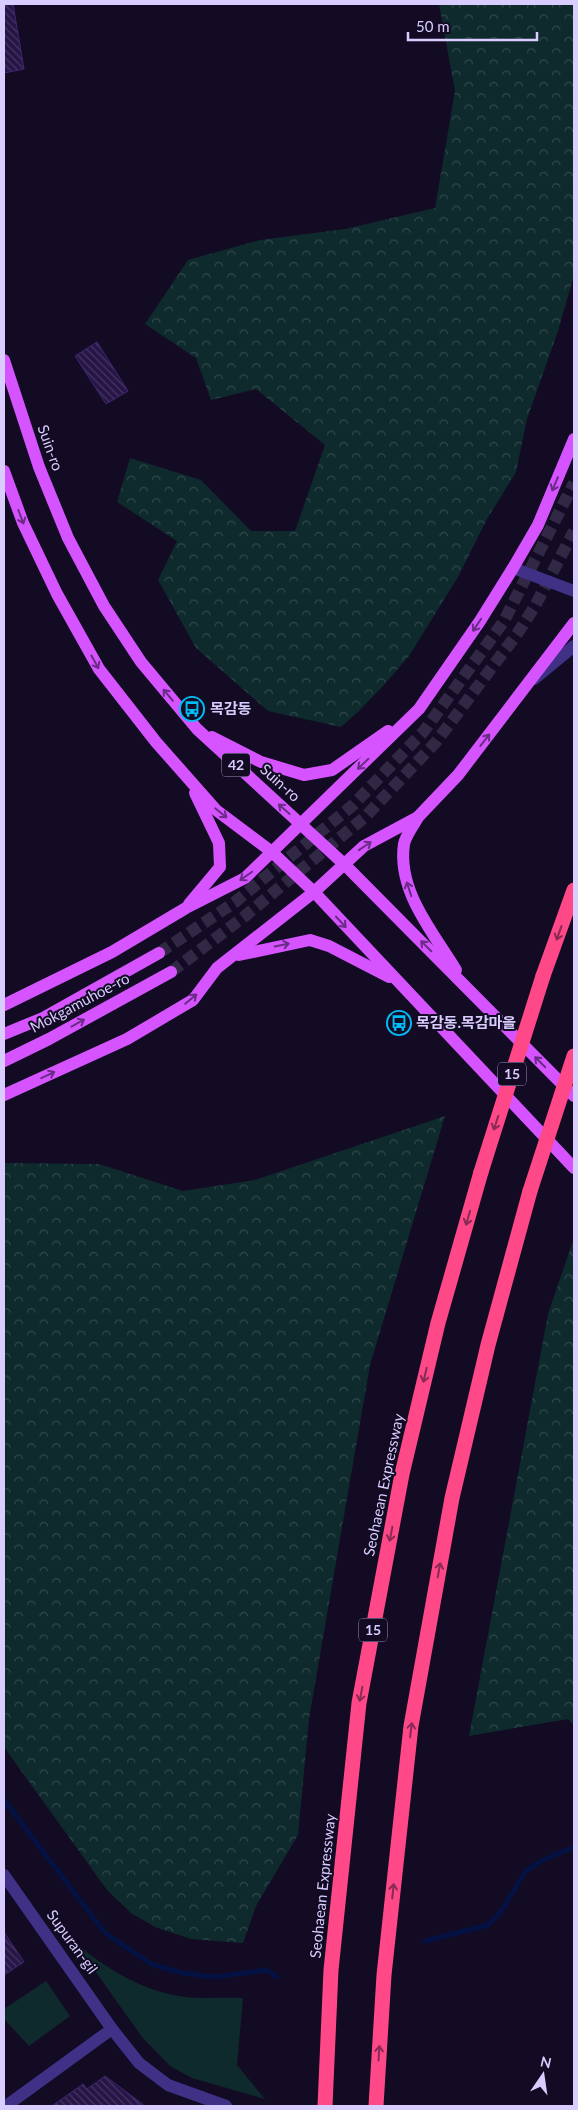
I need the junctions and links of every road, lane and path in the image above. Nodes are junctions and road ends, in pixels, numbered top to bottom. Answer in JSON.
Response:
{"nodes":[{"id":1,"x":4,"y":360,"type":"edge"},
{"id":2,"x":574,"y":439,"type":"edge"},
{"id":3,"x":4,"y":471,"type":"edge"},
{"id":4,"x":513,"y":568,"type":"junction"},
{"id":5,"x":574,"y":591,"type":"edge"},
{"id":6,"x":574,"y":623,"type":"edge"},
{"id":7,"x":574,"y":646,"type":"edge"},
{"id":8,"x":528,"y":684,"type":"junction"},
{"id":9,"x":419,"y":709,"type":"junction"},
{"id":10,"x":197,"y":729,"type":"junction"},
{"id":11,"x":187,"y":777,"type":"junction"},
{"id":12,"x":418,"y":817,"type":"junction"},
{"id":13,"x":302,"y":824,"type":"junction"},
{"id":14,"x":272,"y":852,"type":"junction"},
{"id":15,"x":344,"y":864,"type":"junction"},
{"id":16,"x":574,"y":890,"type":"edge"},
{"id":17,"x":314,"y":892,"type":"junction"},
{"id":18,"x":186,"y":908,"type":"junction"},
{"id":19,"x":159,"y":953,"type":"tunnel mouth"},
{"id":20,"x":234,"y":956,"type":"junction"},
{"id":21,"x":171,"y":972,"type":"tunnel mouth"},
{"id":22,"x":398,"y":982,"type":"junction"},
{"id":23,"x":470,"y":991,"type":"junction"},
{"id":24,"x":4,"y":1005,"type":"edge"},
{"id":25,"x":4,"y":1034,"type":"edge"},
{"id":26,"x":574,"y":1056,"type":"edge"},
{"id":27,"x":4,"y":1060,"type":"edge"},
{"id":28,"x":4,"y":1095,"type":"edge"},
{"id":29,"x":574,"y":1096,"type":"edge"},
{"id":30,"x":574,"y":1168,"type":"edge"},
{"id":31,"x":4,"y":1875,"type":"edge"},
{"id":32,"x":112,"y":2030,"type":"junction"},
{"id":33,"x":325,"y":2102,"type":"edge"},
{"id":34,"x":376,"y":2104,"type":"edge"},
{"id":35,"x":6,"y":2106,"type":"edge"},
{"id":36,"x":226,"y":2106,"type":"edge"}],
"edges":[{"from":10,"to":1,"type":"main road","name":"Suin-ro","number":"42","one_way":true},
{"from":2,"to":4,"type":"main road","one_way":true},
{"from":3,"to":11,"type":"main road","one_way":true},
{"from":4,"to":5,"type":"street"},
{"from":4,"to":9,"type":"main road","one_way":true},
{"from":6,"to":8,"type":"main road"},
{"from":7,"to":8,"type":"street"},
{"from":12,"to":8,"type":"main road","one_way":true},
{"from":9,"to":10,"type":"main road"},
{"from":9,"to":13,"type":"main road","one_way":true},
{"from":13,"to":10,"type":"main road","name":"Suin-ro","number":"42","one_way":true},
{"from":11,"to":14,"type":"main road","one_way":true},
{"from":11,"to":18,"type":"main road"},
{"from":15,"to":12,"type":"main road","one_way":true},
{"from":23,"to":12,"type":"main road","one_way":true},
{"from":13,"to":14,"type":"main road"},
{"from":13,"to":15,"type":"main road","name":"Suin-ro","number":"42"},
{"from":14,"to":17,"type":"main road"},
{"from":14,"to":18,"type":"main road","one_way":true},
{"from":15,"to":17,"type":"main road"},
{"from":23,"to":15,"type":"main road","name":"Suin-ro","number":"42","one_way":true},
{"from":16,"to":33,"type":"highway","name":"Seohaean Expressway","number":"15","one_way":true,"bridge":true},
{"from":17,"to":20,"type":"main road"},
{"from":17,"to":22,"type":"main road","one_way":true},
{"from":18,"to":24,"type":"main road"},
{"from":19,"to":25,"type":"main road","name":"Mokgamuhoe-ro"},
{"from":20,"to":22,"type":"main road","one_way":true},
{"from":28,"to":20,"type":"main road","one_way":true},
{"from":27,"to":21,"type":"main road","name":"Mokgamuhoe-ro","one_way":true},
{"from":22,"to":30,"type":"main road"},
{"from":29,"to":23,"type":"main road","name":"Suin-ro","number":"42","one_way":true},
{"from":34,"to":26,"type":"highway","one_way":true,"bridge":true},
{"from":31,"to":32,"type":"street","name":"Supuran-gil"},
{"from":32,"to":35,"type":"street"},
{"from":32,"to":36,"type":"street","name":"Supuran-gil"}]}
